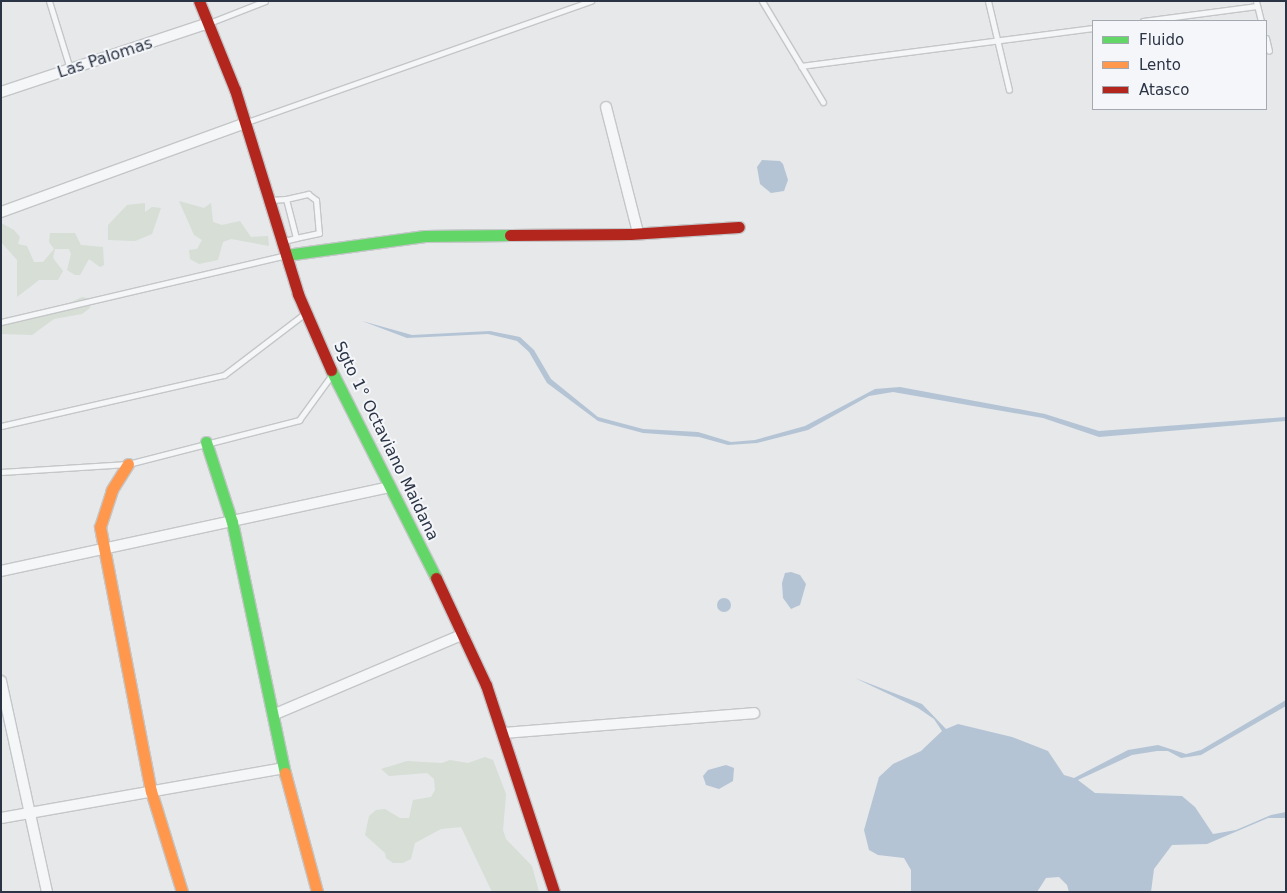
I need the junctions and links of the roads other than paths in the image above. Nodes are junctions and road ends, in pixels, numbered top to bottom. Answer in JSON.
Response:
{"nodes":[{"id":1,"x":50,"y":1,"type":"edge"},
{"id":2,"x":199,"y":1,"type":"edge"},
{"id":3,"x":265,"y":1,"type":"edge"},
{"id":4,"x":591,"y":1,"type":"edge"},
{"id":5,"x":762,"y":1,"type":"edge"},
{"id":6,"x":988,"y":1,"type":"edge"},
{"id":7,"x":1257,"y":4,"type":"edge"},
{"id":8,"x":1150,"y":20,"type":"edge"},
{"id":9,"x":1261,"y":20,"type":"edge"},
{"id":10,"x":208,"y":24,"type":"junction"},
{"id":11,"x":1092,"y":28,"type":"edge"},
{"id":12,"x":998,"y":40,"type":"junction"},
{"id":13,"x":1267,"y":42,"type":"edge"},
{"id":14,"x":1269,"y":51,"type":"dead end"},
{"id":15,"x":801,"y":66,"type":"junction"},
{"id":16,"x":70,"y":69,"type":"junction"},
{"id":17,"x":1010,"y":90,"type":"dead end"},
{"id":18,"x":1,"y":92,"type":"edge"},
{"id":19,"x":823,"y":102,"type":"dead end"},
{"id":20,"x":606,"y":108,"type":"dead end"},
{"id":21,"x":245,"y":123,"type":"junction"},
{"id":22,"x":286,"y":199,"type":"junction"},
{"id":23,"x":270,"y":200,"type":"junction"},
{"id":24,"x":1,"y":212,"type":"edge"},
{"id":25,"x":739,"y":227,"type":"dead end"},
{"id":26,"x":638,"y":233,"type":"junction"},
{"id":27,"x":296,"y":238,"type":"junction"},
{"id":28,"x":282,"y":241,"type":"junction"},
{"id":29,"x":286,"y":255,"type":"junction"},
{"id":30,"x":306,"y":313,"type":"junction"},
{"id":31,"x":1,"y":322,"type":"edge"},
{"id":32,"x":333,"y":374,"type":"junction"},
{"id":33,"x":1,"y":426,"type":"edge"},
{"id":34,"x":206,"y":442,"type":"junction"},
{"id":35,"x":128,"y":464,"type":"junction"},
{"id":36,"x":1,"y":472,"type":"edge"},
{"id":37,"x":390,"y":487,"type":"junction"},
{"id":38,"x":232,"y":522,"type":"junction"},
{"id":39,"x":103,"y":550,"type":"junction"},
{"id":40,"x":1,"y":571,"type":"edge"},
{"id":41,"x":464,"y":634,"type":"junction"},
{"id":42,"x":1,"y":681,"type":"edge"},
{"id":43,"x":754,"y":713,"type":"dead end"},
{"id":44,"x":273,"y":715,"type":"junction"},
{"id":45,"x":502,"y":733,"type":"junction"},
{"id":46,"x":284,"y":768,"type":"junction"},
{"id":47,"x":151,"y":791,"type":"junction"},
{"id":48,"x":28,"y":813,"type":"junction"},
{"id":49,"x":1,"y":818,"type":"edge"},
{"id":50,"x":47,"y":892,"type":"edge"},
{"id":51,"x":182,"y":892,"type":"edge"},
{"id":52,"x":317,"y":892,"type":"edge"},
{"id":53,"x":554,"y":892,"type":"edge"}],
"edges":[{"from":1,"to":16,"type":"lane"},
{"from":2,"to":10,"type":"street","name":"Sgto 1° Octaviano Maidana"},
{"from":3,"to":10,"type":"lane"},
{"from":4,"to":21,"type":"lane"},
{"from":5,"to":15,"type":"lane"},
{"from":6,"to":12,"type":"lane"},
{"from":7,"to":8,"type":"lane"},
{"from":7,"to":9,"type":"lane"},
{"from":10,"to":16,"type":"street","name":"Las Palomas"},
{"from":10,"to":21,"type":"street","name":"Sgto 1° Octaviano Maidana"},
{"from":11,"to":12,"type":"lane"},
{"from":12,"to":15,"type":"lane"},
{"from":12,"to":17,"type":"lane"},
{"from":13,"to":14,"type":"lane"},
{"from":15,"to":19,"type":"lane"},
{"from":16,"to":18,"type":"street","name":"Las Palomas"},
{"from":20,"to":26,"type":"street"},
{"from":21,"to":23,"type":"street","name":"Sgto 1° Octaviano Maidana"},
{"from":21,"to":24,"type":"street"},
{"from":22,"to":23,"type":"lane"},
{"from":22,"to":27,"type":"lane"},
{"from":22,"to":27,"type":"lane"},
{"from":23,"to":28,"type":"street","name":"Sgto 1° Octaviano Maidana"},
{"from":25,"to":26,"type":"street"},
{"from":26,"to":29,"type":"street"},
{"from":27,"to":28,"type":"lane"},
{"from":28,"to":29,"type":"street","name":"Sgto 1° Octaviano Maidana"},
{"from":29,"to":30,"type":"street","name":"Sgto 1° Octaviano Maidana"},
{"from":29,"to":31,"type":"lane"},
{"from":30,"to":32,"type":"street","name":"Sgto 1° Octaviano Maidana"},
{"from":30,"to":33,"type":"lane"},
{"from":32,"to":34,"type":"lane"},
{"from":32,"to":37,"type":"street","name":"Sgto 1° Octaviano Maidana"},
{"from":34,"to":35,"type":"lane"},
{"from":34,"to":38,"type":"street"},
{"from":35,"to":36,"type":"lane"},
{"from":35,"to":39,"type":"street"},
{"from":37,"to":38,"type":"street"},
{"from":37,"to":41,"type":"street","name":"Sgto 1° Octaviano Maidana"},
{"from":38,"to":39,"type":"street"},
{"from":38,"to":44,"type":"street"},
{"from":39,"to":40,"type":"street"},
{"from":39,"to":47,"type":"street"},
{"from":41,"to":44,"type":"street"},
{"from":41,"to":45,"type":"street","name":"Sgto 1° Octaviano Maidana"},
{"from":42,"to":48,"type":"street"},
{"from":43,"to":45,"type":"street"},
{"from":44,"to":46,"type":"street"},
{"from":45,"to":53,"type":"street","name":"Sgto 1° Octaviano Maidana"},
{"from":46,"to":47,"type":"street"},
{"from":46,"to":52,"type":"street"},
{"from":47,"to":48,"type":"street"},
{"from":47,"to":51,"type":"street"},
{"from":48,"to":49,"type":"street"},
{"from":48,"to":50,"type":"street"}]}
